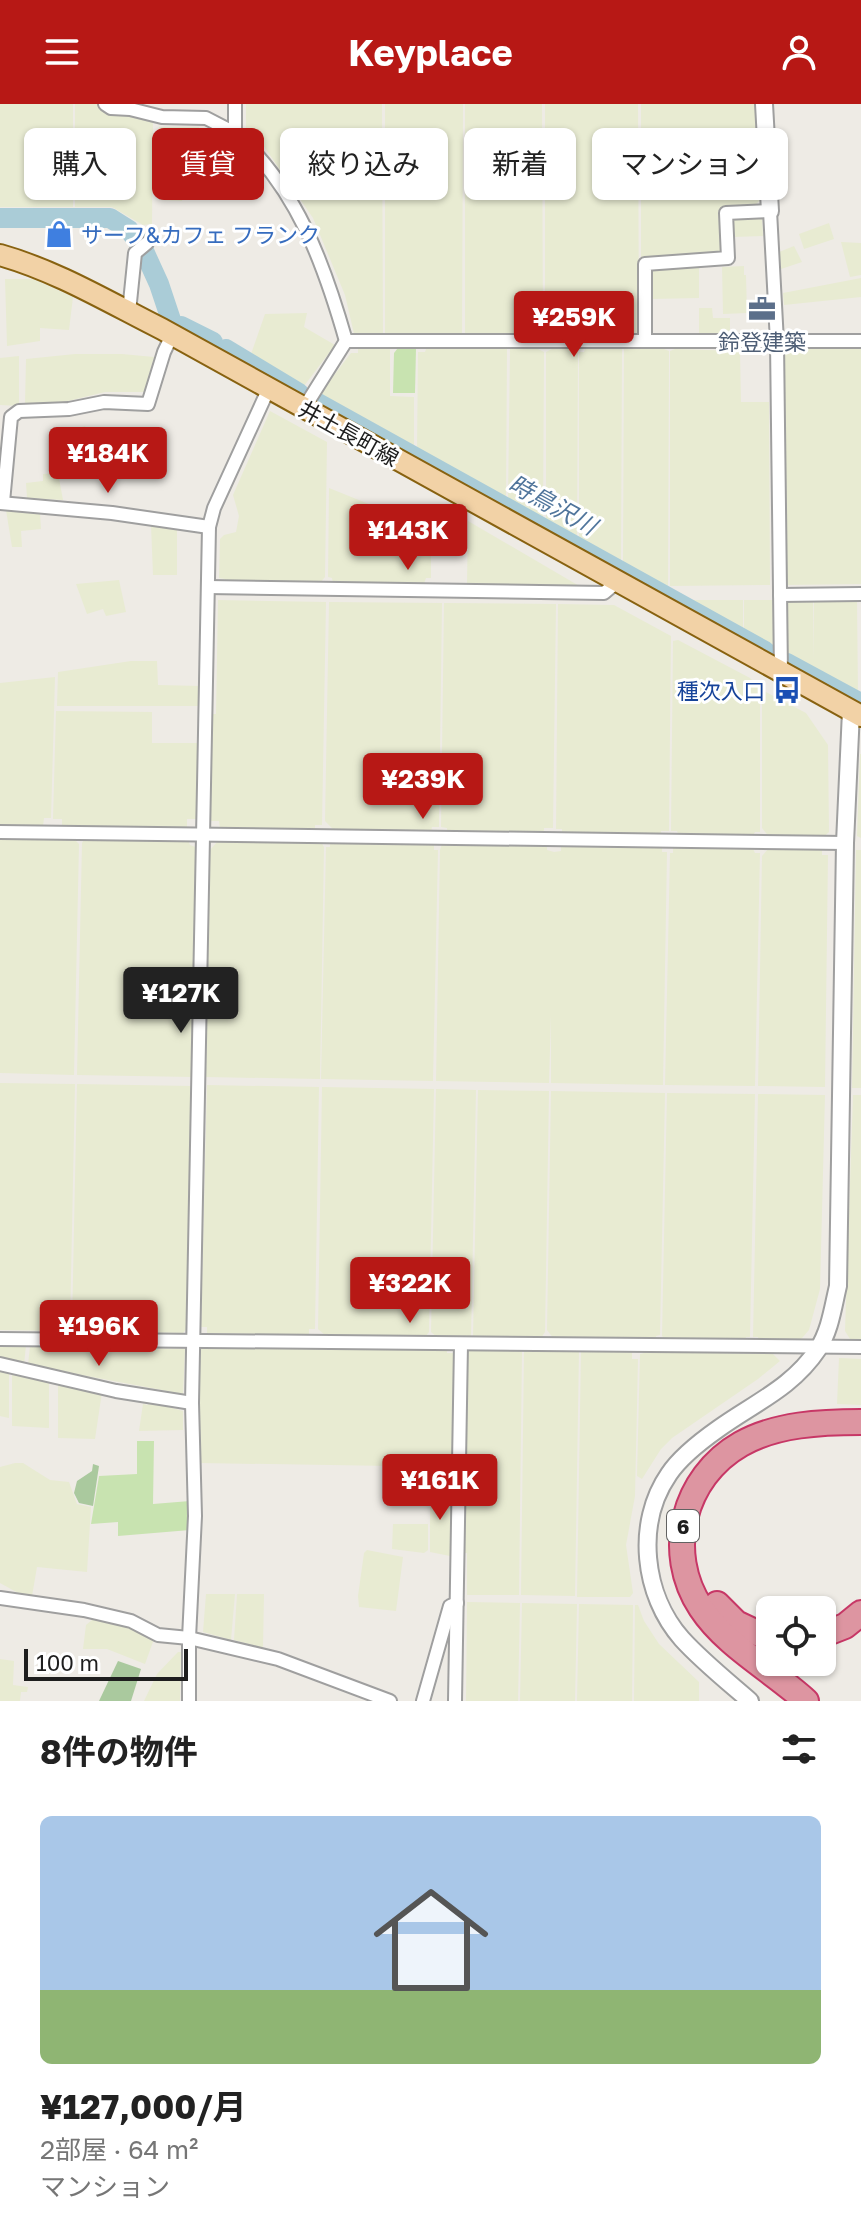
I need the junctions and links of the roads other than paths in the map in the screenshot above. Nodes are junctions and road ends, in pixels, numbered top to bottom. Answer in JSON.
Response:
{"nodes":[{"id":1,"x":105,"y":104,"type":"edge"},
{"id":2,"x":235,"y":104,"type":"edge"},
{"id":3,"x":764,"y":104,"type":"edge"},
{"id":4,"x":225,"y":128,"type":"edge"},
{"id":5,"x":235,"y":128,"type":"edge"},
{"id":6,"x":264,"y":165,"type":"edge"},
{"id":7,"x":770,"y":211,"type":"junction"},
{"id":8,"x":147,"y":243,"type":"dead end"},
{"id":9,"x":0,"y":255,"type":"edge"},
{"id":10,"x":129,"y":312,"type":"junction"},
{"id":11,"x":172,"y":335,"type":"junction"},
{"id":12,"x":346,"y":341,"type":"junction"},
{"id":13,"x":645,"y":341,"type":"junction"},
{"id":14,"x":861,"y":341,"type":"edge"},
{"id":15,"x":777,"y":342,"type":"junction"},
{"id":16,"x":269,"y":388,"type":"junction"},
{"id":17,"x":304,"y":408,"type":"junction"},
{"id":18,"x":0,"y":410,"type":"edge"},
{"id":19,"x":19,"y":411,"type":"junction"},
{"id":20,"x":1,"y":503,"type":"edge"},
{"id":21,"x":209,"y":527,"type":"junction"},
{"id":22,"x":617,"y":582,"type":"junction"},
{"id":23,"x":208,"y":587,"type":"junction"},
{"id":24,"x":861,"y":594,"type":"edge"},
{"id":25,"x":780,"y":595,"type":"junction"},
{"id":26,"x":781,"y":673,"type":"junction"},
{"id":27,"x":856,"y":713,"type":"edge"},
{"id":28,"x":0,"y":832,"type":"edge"},
{"id":29,"x":202,"y":836,"type":"junction"},
{"id":30,"x":845,"y":843,"type":"junction"},
{"id":31,"x":0,"y":1339,"type":"edge"},
{"id":32,"x":193,"y":1340,"type":"junction"},
{"id":33,"x":461,"y":1344,"type":"junction"},
{"id":34,"x":861,"y":1347,"type":"edge"},
{"id":35,"x":819,"y":1348,"type":"junction"},
{"id":36,"x":0,"y":1364,"type":"edge"},
{"id":37,"x":192,"y":1403,"type":"junction"},
{"id":38,"x":861,"y":1422,"type":"edge"},
{"id":39,"x":861,"y":1436,"type":"edge"},
{"id":40,"x":0,"y":1598,"type":"edge"},
{"id":41,"x":457,"y":1603,"type":"junction"},
{"id":42,"x":861,"y":1613,"type":"edge"},
{"id":43,"x":836,"y":1630,"type":"edge"},
{"id":44,"x":756,"y":1632,"type":"edge"},
{"id":45,"x":189,"y":1638,"type":"junction"},
{"id":46,"x":189,"y":1701,"type":"edge"},
{"id":47,"x":390,"y":1701,"type":"edge"},
{"id":48,"x":423,"y":1701,"type":"edge"},
{"id":49,"x":455,"y":1701,"type":"edge"},
{"id":50,"x":750,"y":1701,"type":"edge"},
{"id":51,"x":806,"y":1701,"type":"edge"}],
"edges":[{"from":1,"to":4,"type":"street"},
{"from":2,"to":5,"type":"street"},
{"from":3,"to":7,"type":"street"},
{"from":6,"to":12,"type":"street"},
{"from":7,"to":13,"type":"street"},
{"from":7,"to":15,"type":"street"},
{"from":8,"to":10,"type":"street"},
{"from":9,"to":10,"type":"main road","name":"井土長町線"},
{"from":10,"to":11,"type":"main road","name":"井土長町線"},
{"from":11,"to":16,"type":"main road","name":"井土長町線"},
{"from":11,"to":19,"type":"street"},
{"from":12,"to":13,"type":"street"},
{"from":12,"to":17,"type":"street"},
{"from":13,"to":15,"type":"street"},
{"from":14,"to":15,"type":"street"},
{"from":15,"to":25,"type":"street"},
{"from":16,"to":17,"type":"main road","name":"井土長町線"},
{"from":16,"to":21,"type":"street"},
{"from":17,"to":22,"type":"main road","name":"井土長町線"},
{"from":18,"to":19,"type":"street"},
{"from":19,"to":20,"type":"street"},
{"from":20,"to":21,"type":"street"},
{"from":21,"to":23,"type":"street"},
{"from":22,"to":23,"type":"street"},
{"from":22,"to":26,"type":"main road","name":"井土長町線"},
{"from":23,"to":29,"type":"street"},
{"from":24,"to":25,"type":"street"},
{"from":25,"to":26,"type":"street"},
{"from":26,"to":27,"type":"main road","name":"井土長町線"},
{"from":27,"to":30,"type":"street"},
{"from":28,"to":29,"type":"street"},
{"from":29,"to":30,"type":"street"},
{"from":29,"to":32,"type":"street"},
{"from":30,"to":35,"type":"street"},
{"from":31,"to":32,"type":"street"},
{"from":32,"to":33,"type":"street"},
{"from":32,"to":37,"type":"street"},
{"from":33,"to":35,"type":"street"},
{"from":33,"to":41,"type":"street"},
{"from":34,"to":35,"type":"street"},
{"from":35,"to":50,"type":"street"},
{"from":36,"to":37,"type":"street"},
{"from":37,"to":45,"type":"street"},
{"from":38,"to":51,"type":"highway","number":"6"},
{"from":39,"to":44,"type":"highway","number":"6"},
{"from":40,"to":45,"type":"street"},
{"from":41,"to":48,"type":"street"},
{"from":41,"to":49,"type":"street"},
{"from":42,"to":43,"type":"highway"},
{"from":45,"to":46,"type":"street"},
{"from":45,"to":47,"type":"street"}]}
